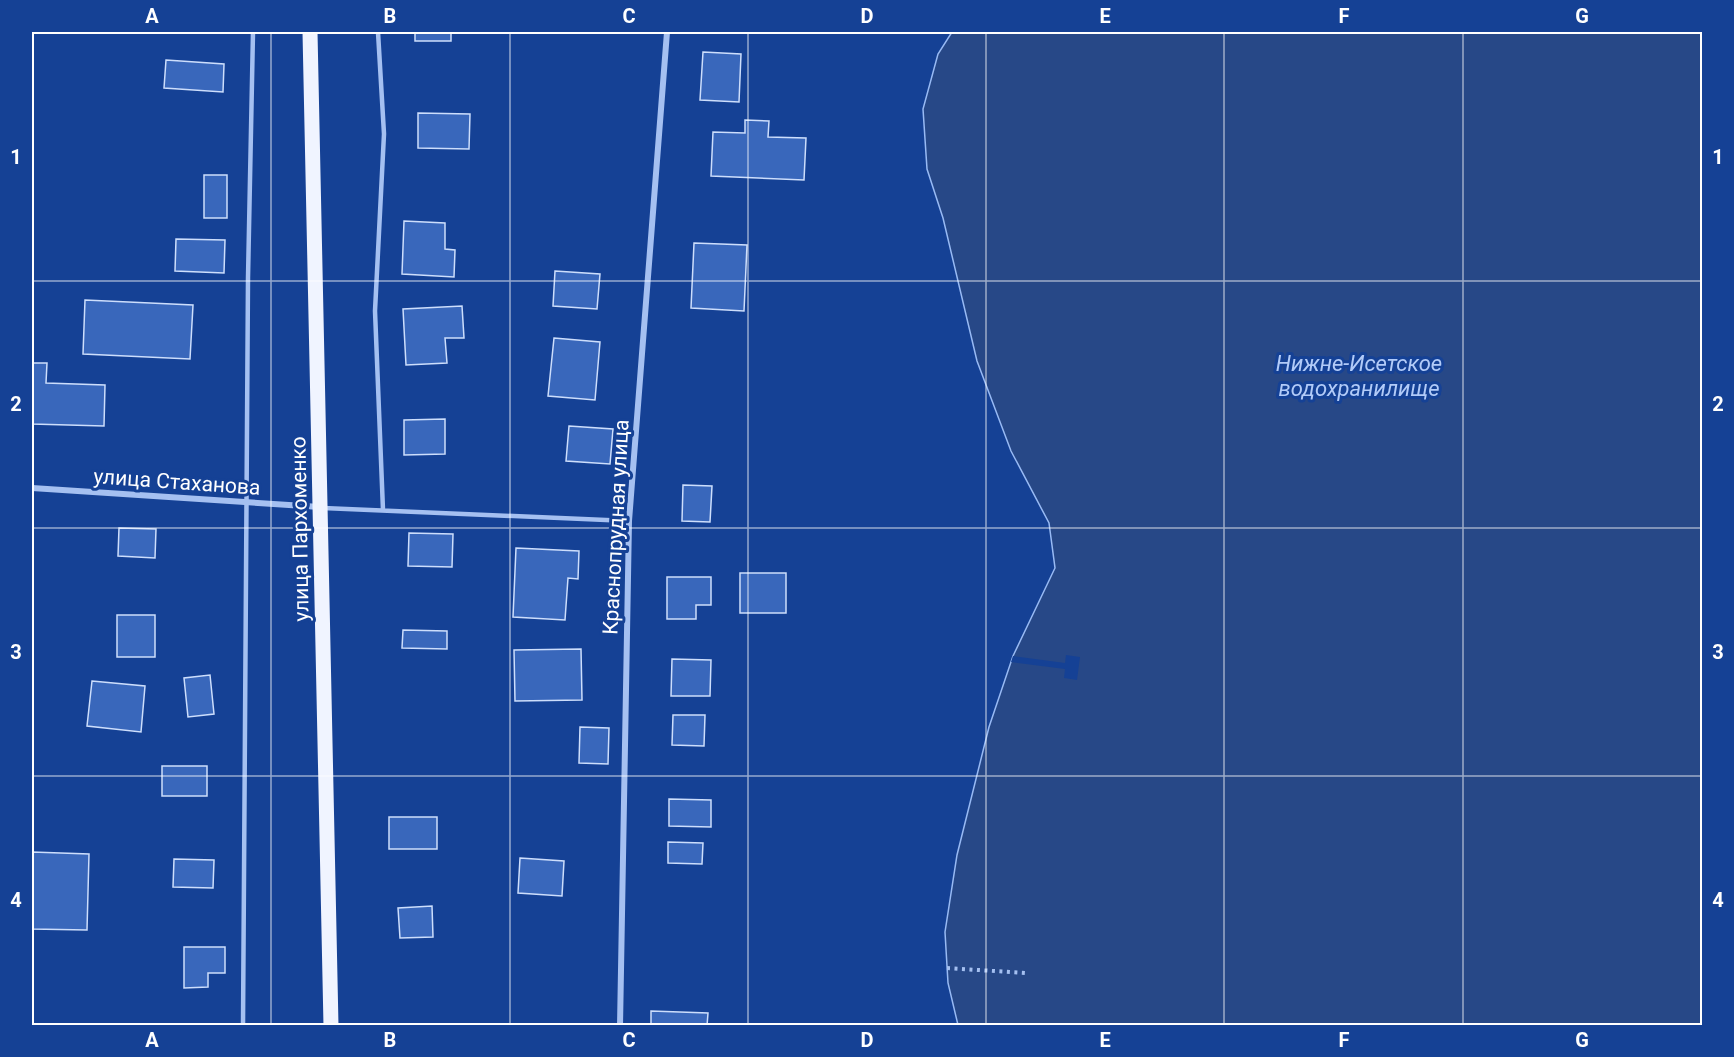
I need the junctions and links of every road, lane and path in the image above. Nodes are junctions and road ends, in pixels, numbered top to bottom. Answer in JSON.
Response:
{"nodes":[{"id":1,"x":253,"y":32,"type":"edge"},
{"id":2,"x":310,"y":32,"type":"edge"},
{"id":3,"x":378,"y":32,"type":"edge"},
{"id":4,"x":667,"y":32,"type":"edge"},
{"id":5,"x":32,"y":488,"type":"edge"},
{"id":6,"x":246,"y":503,"type":"junction"},
{"id":7,"x":321,"y":507,"type":"junction"},
{"id":8,"x":383,"y":510,"type":"junction"},
{"id":9,"x":629,"y":521,"type":"junction"},
{"id":10,"x":947,"y":968,"type":"dead end"},
{"id":11,"x":1025,"y":973,"type":"dead end"},
{"id":12,"x":243,"y":1026,"type":"edge"},
{"id":13,"x":331,"y":1026,"type":"edge"},
{"id":14,"x":620,"y":1026,"type":"edge"}],
"edges":[{"from":1,"to":6,"type":"lane"},
{"from":2,"to":7,"type":"main road","name":"улица Пархоменко"},
{"from":3,"to":8,"type":"lane"},
{"from":4,"to":9,"type":"street","name":"Краснопрудная улица"},
{"from":5,"to":6,"type":"street","name":"улица Стаханова"},
{"from":6,"to":7,"type":"street","name":"улица Стаханова"},
{"from":6,"to":12,"type":"lane"},
{"from":7,"to":8,"type":"lane"},
{"from":7,"to":13,"type":"main road","name":"улица Пархоменко"},
{"from":8,"to":9,"type":"lane"},
{"from":9,"to":14,"type":"street","name":"Краснопрудная улица"},
{"from":10,"to":11,"type":"path"}]}
